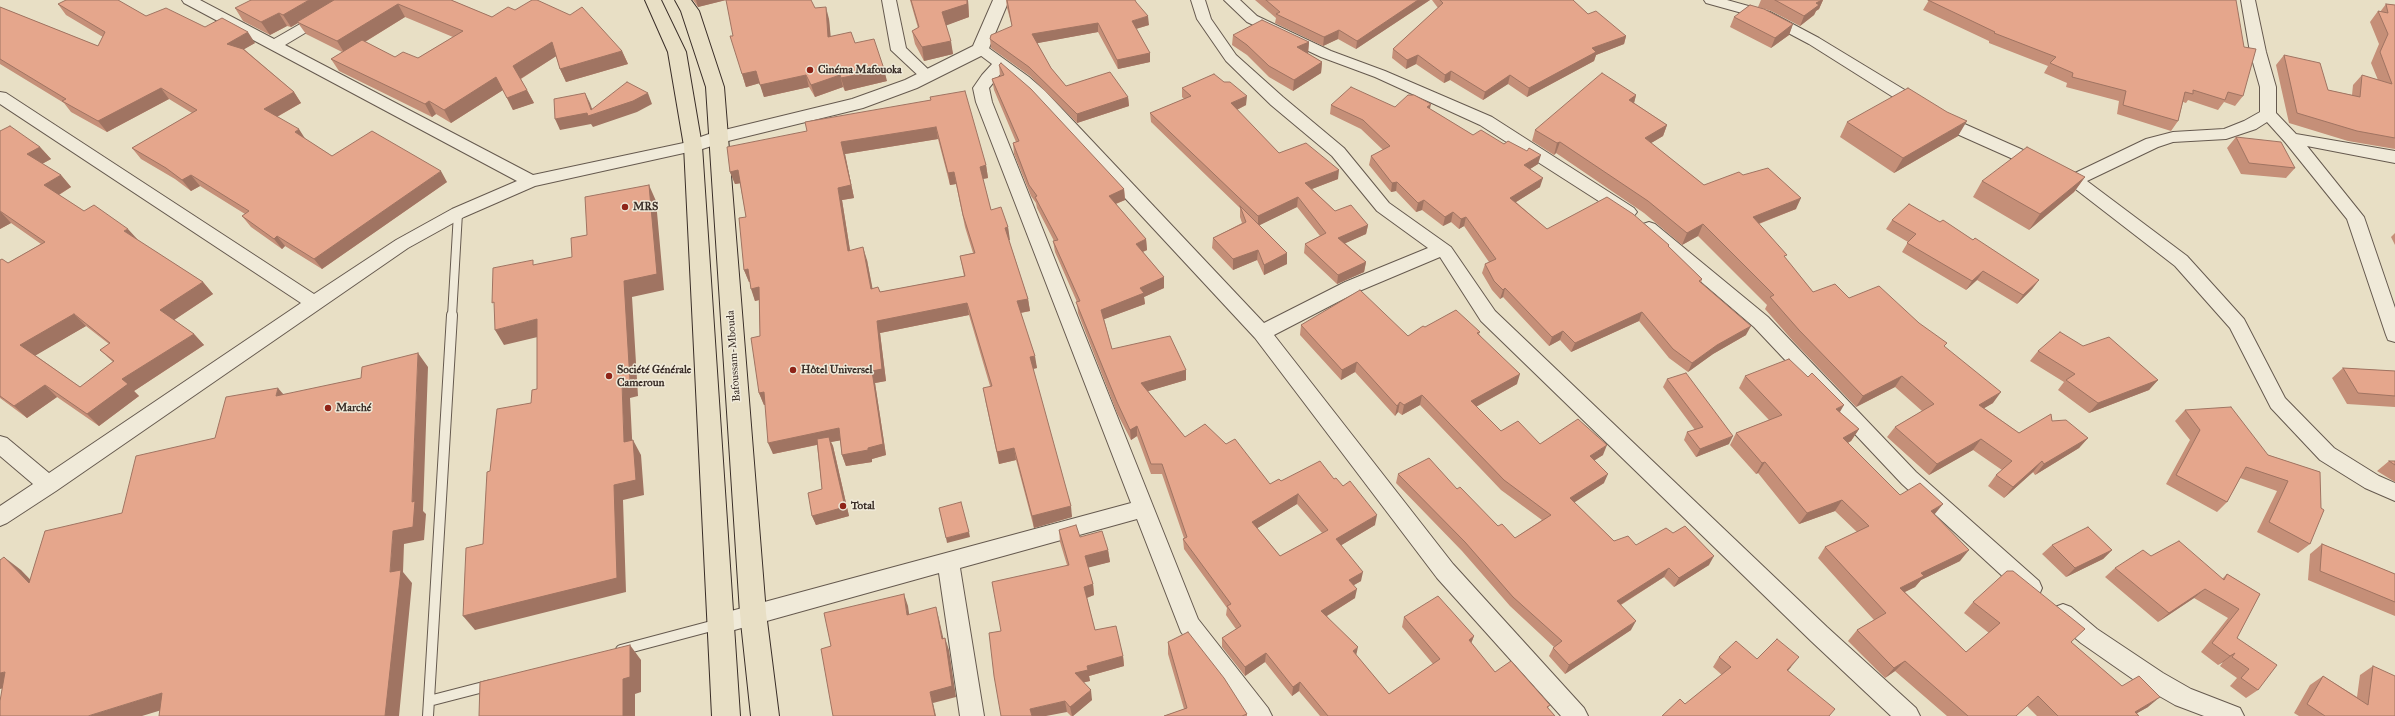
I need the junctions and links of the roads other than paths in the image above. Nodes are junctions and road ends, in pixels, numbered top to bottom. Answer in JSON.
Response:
{"nodes":[{"id":1,"x":189,"y":0,"type":"edge"},
{"id":2,"x":353,"y":0,"type":"edge"},
{"id":3,"x":653,"y":0,"type":"edge"},
{"id":4,"x":683,"y":0,"type":"edge"},
{"id":5,"x":890,"y":0,"type":"edge"},
{"id":6,"x":1001,"y":0,"type":"edge"},
{"id":7,"x":1198,"y":0,"type":"edge"},
{"id":8,"x":1231,"y":0,"type":"edge"},
{"id":9,"x":1711,"y":0,"type":"edge"},
{"id":10,"x":2248,"y":0,"type":"edge"},
{"id":11,"x":274,"y":45,"type":"junction"},
{"id":12,"x":981,"y":49,"type":"junction"},
{"id":13,"x":1000,"y":65,"type":"junction"},
{"id":14,"x":927,"y":76,"type":"junction"},
{"id":15,"x":0,"y":98,"type":"edge"},
{"id":16,"x":2268,"y":114,"type":"junction"},
{"id":17,"x":719,"y":137,"type":"junction"},
{"id":18,"x":2291,"y":138,"type":"junction"},
{"id":19,"x":693,"y":146,"type":"junction"},
{"id":20,"x":2395,"y":157,"type":"edge"},
{"id":21,"x":2075,"y":180,"type":"junction"},
{"id":22,"x":531,"y":181,"type":"junction"},
{"id":23,"x":458,"y":213,"type":"junction"},
{"id":24,"x":1442,"y":249,"type":"junction"},
{"id":25,"x":314,"y":303,"type":"junction"},
{"id":26,"x":1262,"y":333,"type":"junction"},
{"id":27,"x":2395,"y":335,"type":"edge"},
{"id":28,"x":0,"y":444,"type":"edge"},
{"id":29,"x":49,"y":485,"type":"junction"},
{"id":30,"x":2395,"y":492,"type":"edge"},
{"id":31,"x":1144,"y":508,"type":"junction"},
{"id":32,"x":0,"y":517,"type":"edge"},
{"id":33,"x":948,"y":562,"type":"junction"},
{"id":34,"x":753,"y":614,"type":"junction"},
{"id":35,"x":720,"y":624,"type":"junction"},
{"id":36,"x":613,"y":652,"type":"edge"},
{"id":37,"x":498,"y":683,"type":"edge"},
{"id":38,"x":429,"y":701,"type":"junction"},
{"id":39,"x":428,"y":716,"type":"edge"},
{"id":40,"x":726,"y":716,"type":"edge"},
{"id":41,"x":765,"y":716,"type":"edge"},
{"id":42,"x":972,"y":716,"type":"edge"},
{"id":43,"x":1260,"y":716,"type":"edge"},
{"id":44,"x":1576,"y":716,"type":"edge"},
{"id":45,"x":1908,"y":716,"type":"edge"},
{"id":46,"x":2232,"y":716,"type":"edge"}],
"edges":[{"from":1,"to":11,"type":"street"},
{"from":2,"to":11,"type":"street"},
{"from":3,"to":19,"type":"highway"},
{"from":4,"to":17,"type":"highway","name":"Bafoussam-Mbouda"},
{"from":5,"to":14,"type":"street"},
{"from":6,"to":12,"type":"street"},
{"from":7,"to":24,"type":"street"},
{"from":8,"to":46,"type":"street"},
{"from":9,"to":21,"type":"street"},
{"from":10,"to":16,"type":"street"},
{"from":11,"to":22,"type":"street"},
{"from":12,"to":13,"type":"street"},
{"from":12,"to":14,"type":"street"},
{"from":13,"to":26,"type":"street"},
{"from":13,"to":31,"type":"street"},
{"from":14,"to":17,"type":"street"},
{"from":15,"to":25,"type":"street"},
{"from":16,"to":18,"type":"street"},
{"from":16,"to":21,"type":"street"},
{"from":17,"to":19,"type":"street"},
{"from":17,"to":34,"type":"highway","name":"Bafoussam-Mbouda"},
{"from":18,"to":20,"type":"street"},
{"from":18,"to":27,"type":"street"},
{"from":19,"to":22,"type":"street"},
{"from":19,"to":35,"type":"highway"},
{"from":21,"to":30,"type":"street"},
{"from":22,"to":23,"type":"street"},
{"from":23,"to":25,"type":"street"},
{"from":23,"to":38,"type":"lane"},
{"from":24,"to":26,"type":"street"},
{"from":24,"to":45,"type":"street"},
{"from":25,"to":29,"type":"street"},
{"from":26,"to":44,"type":"street"},
{"from":28,"to":29,"type":"street"},
{"from":29,"to":32,"type":"street"},
{"from":31,"to":33,"type":"street"},
{"from":31,"to":43,"type":"street"},
{"from":33,"to":34,"type":"street"},
{"from":33,"to":42,"type":"street"},
{"from":34,"to":35,"type":"street"},
{"from":34,"to":41,"type":"highway","name":"Bafoussam-Mbouda"},
{"from":35,"to":36,"type":"lane"},
{"from":35,"to":40,"type":"highway"},
{"from":37,"to":38,"type":"lane"},
{"from":38,"to":39,"type":"lane"}]}
